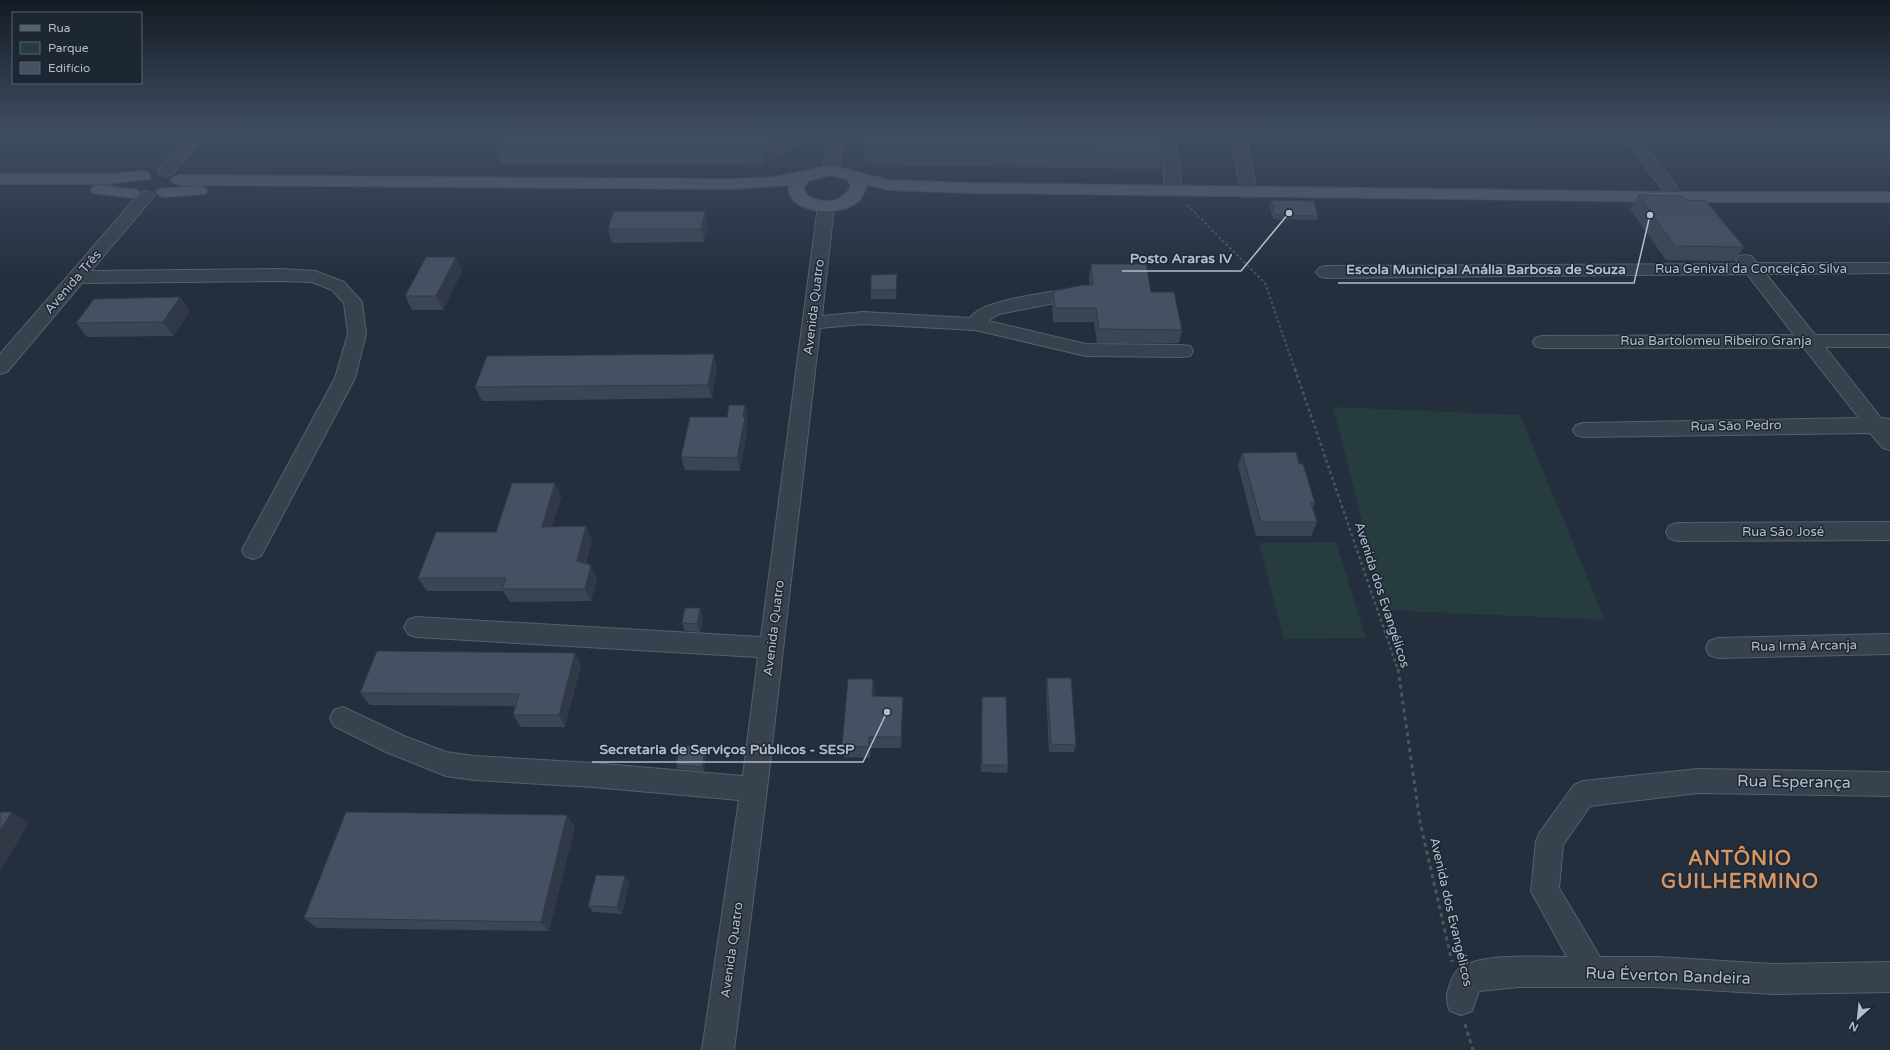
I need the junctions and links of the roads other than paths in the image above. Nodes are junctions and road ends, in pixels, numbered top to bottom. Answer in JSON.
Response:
{"nodes":[{"id":1,"x":136,"y":181,"type":"edge"},
{"id":2,"x":173,"y":181,"type":"edge"},
{"id":3,"x":546,"y":181,"type":"edge"},
{"id":4,"x":779,"y":181,"type":"edge"},
{"id":5,"x":799,"y":181,"type":"edge"},
{"id":6,"x":856,"y":181,"type":"edge"},
{"id":7,"x":873,"y":181,"type":"edge"},
{"id":8,"x":1172,"y":181,"type":"edge"},
{"id":9,"x":1247,"y":181,"type":"edge"},
{"id":10,"x":1664,"y":181,"type":"edge"},
{"id":11,"x":932,"y":187,"type":"junction"},
{"id":12,"x":0,"y":189,"type":"edge"},
{"id":13,"x":1173,"y":190,"type":"junction"},
{"id":14,"x":164,"y":192,"type":"junction"},
{"id":15,"x":1249,"y":192,"type":"junction"},
{"id":16,"x":139,"y":195,"type":"junction"},
{"id":17,"x":1676,"y":197,"type":"junction"},
{"id":18,"x":1694,"y":197,"type":"junction"},
{"id":19,"x":1890,"y":197,"type":"edge"},
{"id":20,"x":799,"y":198,"type":"junction"},
{"id":21,"x":854,"y":198,"type":"junction"},
{"id":22,"x":826,"y":206,"type":"junction"},
{"id":23,"x":1709,"y":215,"type":"edge"},
{"id":24,"x":1732,"y":245,"type":"edge"},
{"id":25,"x":1890,"y":268,"type":"edge"},
{"id":26,"x":1751,"y":269,"type":"junction"},
{"id":27,"x":1324,"y":272,"type":"dead end"},
{"id":28,"x":77,"y":277,"type":"junction"},
{"id":29,"x":816,"y":293,"type":"junction"},
{"id":30,"x":1074,"y":294,"type":"edge"},
{"id":31,"x":853,"y":319,"type":"junction"},
{"id":32,"x":812,"y":323,"type":"junction"},
{"id":33,"x":975,"y":324,"type":"junction"},
{"id":34,"x":1809,"y":341,"type":"junction"},
{"id":35,"x":1890,"y":341,"type":"edge"},
{"id":36,"x":1542,"y":342,"type":"dead end"},
{"id":37,"x":1183,"y":351,"type":"dead end"},
{"id":38,"x":0,"y":367,"type":"edge"},
{"id":39,"x":1883,"y":425,"type":"edge"},
{"id":40,"x":1583,"y":430,"type":"dead end"},
{"id":41,"x":1890,"y":443,"type":"edge"},
{"id":42,"x":1890,"y":531,"type":"edge"},
{"id":43,"x":1677,"y":532,"type":"dead end"},
{"id":44,"x":253,"y":550,"type":"dead end"},
{"id":45,"x":416,"y":627,"type":"dead end"},
{"id":46,"x":1890,"y":644,"type":"edge"},
{"id":47,"x":771,"y":648,"type":"junction"},
{"id":48,"x":1718,"y":648,"type":"dead end"},
{"id":49,"x":343,"y":718,"type":"dead end"},
{"id":50,"x":1890,"y":784,"type":"edge"},
{"id":51,"x":754,"y":789,"type":"junction"},
{"id":52,"x":1593,"y":973,"type":"junction"},
{"id":53,"x":1890,"y":977,"type":"edge"},
{"id":54,"x":1461,"y":1000,"type":"road end"},
{"id":55,"x":718,"y":1050,"type":"edge"}],
"edges":[{"from":1,"to":16,"type":"main road"},
{"from":2,"to":14,"type":"main road"},
{"from":3,"to":4,"type":"main road"},
{"from":5,"to":20,"type":"main road"},
{"from":6,"to":21,"type":"main road"},
{"from":7,"to":11,"type":"main road"},
{"from":8,"to":13,"type":"street"},
{"from":9,"to":15,"type":"street"},
{"from":10,"to":17,"type":"street"},
{"from":11,"to":13,"type":"main road"},
{"from":11,"to":21,"type":"main road"},
{"from":12,"to":16,"type":"main road"},
{"from":13,"to":15,"type":"main road"},
{"from":14,"to":16,"type":"main road"},
{"from":14,"to":20,"type":"main road"},
{"from":15,"to":17,"type":"main road"},
{"from":16,"to":28,"type":"street","name":"Avenida Três"},
{"from":17,"to":18,"type":"main road"},
{"from":18,"to":19,"type":"main road"},
{"from":18,"to":23,"type":"street"},
{"from":20,"to":22,"type":"main road"},
{"from":21,"to":22,"type":"main road"},
{"from":22,"to":29,"type":"street","name":"Avenida Quatro"},
{"from":24,"to":26,"type":"street"},
{"from":25,"to":26,"type":"street","name":"Rua Genival da Conceição Silva"},
{"from":26,"to":27,"type":"street","name":"Rua Genival da Conceição Silva"},
{"from":26,"to":34,"type":"street"},
{"from":28,"to":38,"type":"street","name":"Avenida Três"},
{"from":28,"to":44,"type":"street"},
{"from":29,"to":31,"type":"street"},
{"from":29,"to":32,"type":"street","name":"Avenida Quatro"},
{"from":30,"to":33,"type":"street"},
{"from":31,"to":32,"type":"street"},
{"from":31,"to":33,"type":"street"},
{"from":32,"to":47,"type":"street","name":"Avenida Quatro"},
{"from":33,"to":37,"type":"street"},
{"from":34,"to":35,"type":"street","name":"Rua Bartolomeu Ribeiro Granja"},
{"from":34,"to":36,"type":"street","name":"Rua Bartolomeu Ribeiro Granja"},
{"from":34,"to":39,"type":"street"},
{"from":39,"to":40,"type":"street","name":"Rua São Pedro"},
{"from":39,"to":41,"type":"street"},
{"from":42,"to":43,"type":"street","name":"Rua São José"},
{"from":45,"to":47,"type":"street"},
{"from":46,"to":48,"type":"street","name":"Rua Irmã Arcanja"},
{"from":47,"to":51,"type":"street","name":"Avenida Quatro"},
{"from":49,"to":51,"type":"street"},
{"from":50,"to":52,"type":"street","name":"Rua Esperança"},
{"from":51,"to":55,"type":"street","name":"Avenida Quatro"},
{"from":52,"to":53,"type":"street","name":"Rua Éverton Bandeira"},
{"from":52,"to":54,"type":"street","name":"Rua Éverton Bandeira"}]}
